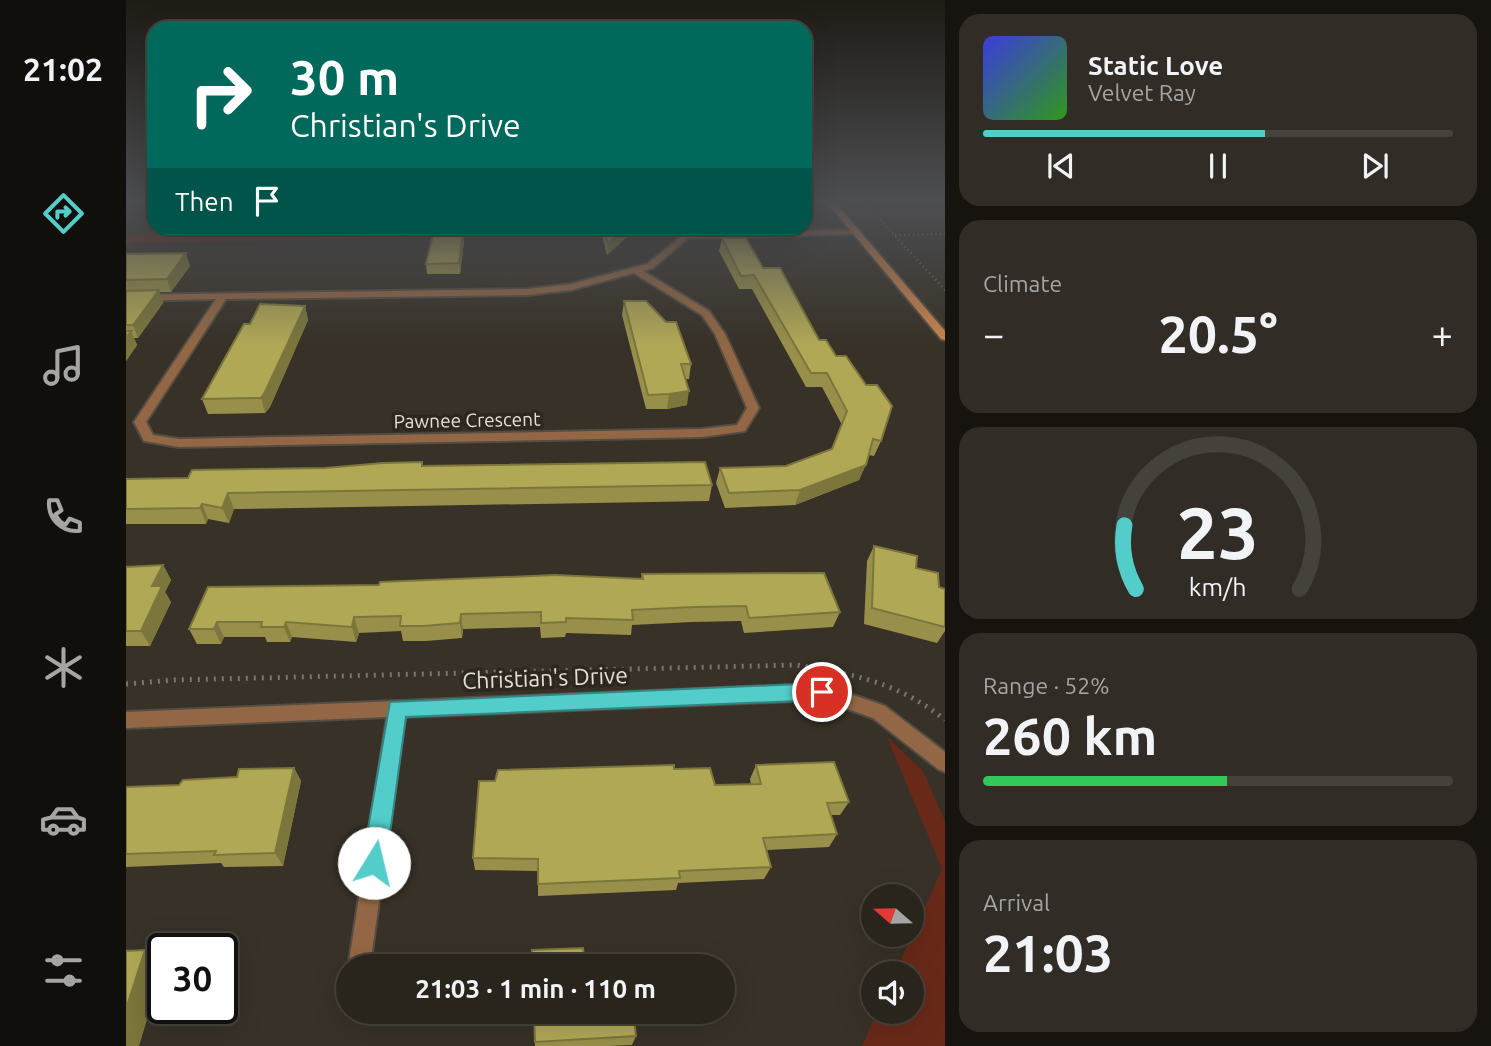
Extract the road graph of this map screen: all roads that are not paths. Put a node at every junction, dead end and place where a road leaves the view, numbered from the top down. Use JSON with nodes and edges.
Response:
{"nodes":[{"id":1,"x":668,"y":249,"type":"edge"},
{"id":2,"x":870,"y":249,"type":"edge"},
{"id":3,"x":636,"y":270,"type":"junction"},
{"id":4,"x":126,"y":298,"type":"edge"},
{"id":5,"x":221,"y":299,"type":"junction"},
{"id":6,"x":945,"y":337,"type":"edge"},
{"id":7,"x":397,"y":709,"type":"junction"},
{"id":8,"x":126,"y":720,"type":"edge"},
{"id":9,"x":945,"y":763,"type":"edge"},
{"id":10,"x":361,"y":954,"type":"edge"}],
"edges":[{"from":1,"to":3,"type":"street"},
{"from":2,"to":6,"type":"main road"},
{"from":3,"to":5,"type":"street"},
{"from":3,"to":5,"type":"street","name":"Pawnee Crescent"},
{"from":4,"to":5,"type":"street"},
{"from":7,"to":8,"type":"street","name":"Christian's Drive"},
{"from":7,"to":9,"type":"street","name":"Christian's Drive"},
{"from":7,"to":10,"type":"street"}]}
